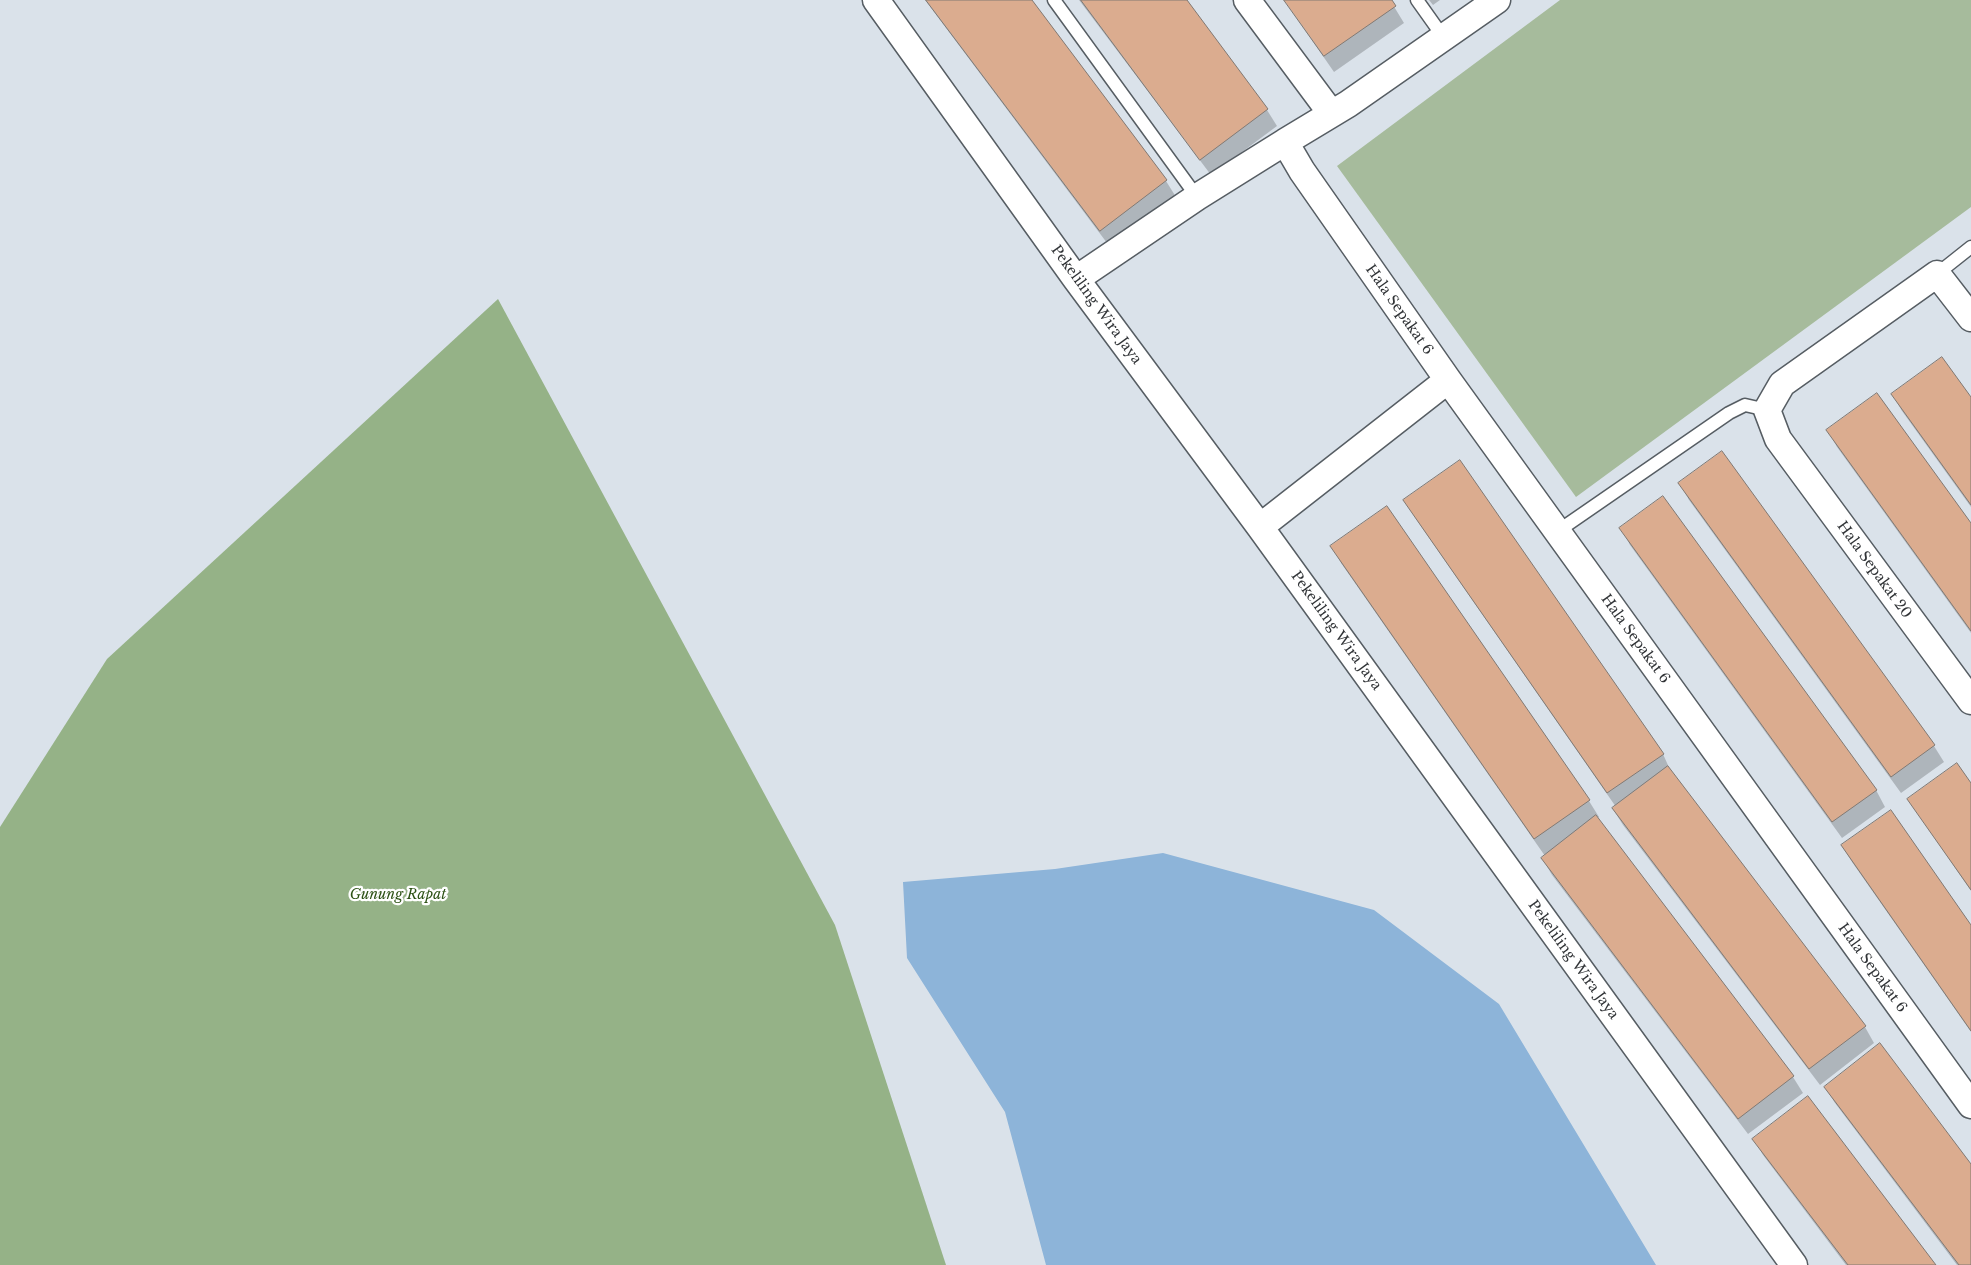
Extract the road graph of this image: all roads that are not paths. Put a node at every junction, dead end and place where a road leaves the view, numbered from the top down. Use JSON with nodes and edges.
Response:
{"nodes":[{"id":1,"x":876,"y":0,"type":"edge"},
{"id":2,"x":1054,"y":0,"type":"edge"},
{"id":3,"x":1247,"y":0,"type":"edge"},
{"id":4,"x":1417,"y":0,"type":"edge"},
{"id":5,"x":1496,"y":0,"type":"edge"},
{"id":6,"x":1444,"y":38,"type":"junction"},
{"id":7,"x":1331,"y":113,"type":"junction"},
{"id":8,"x":1284,"y":142,"type":"junction"},
{"id":9,"x":1197,"y":197,"type":"junction"},
{"id":10,"x":1971,"y":247,"type":"edge"},
{"id":11,"x":1937,"y":274,"type":"junction"},
{"id":12,"x":1076,"y":279,"type":"junction"},
{"id":13,"x":1971,"y":318,"type":"edge"},
{"id":14,"x":1448,"y":380,"type":"junction"},
{"id":15,"x":1767,"y":410,"type":"junction"},
{"id":16,"x":1260,"y":526,"type":"junction"},
{"id":17,"x":1558,"y":532,"type":"junction"},
{"id":18,"x":1971,"y":701,"type":"edge"},
{"id":19,"x":1971,"y":1105,"type":"edge"},
{"id":20,"x":1794,"y":1265,"type":"edge"}],
"edges":[{"from":1,"to":12,"type":"street","name":"Pekeliling Wira Jaya"},
{"from":2,"to":9,"type":"lane"},
{"from":3,"to":7,"type":"street"},
{"from":4,"to":6,"type":"lane"},
{"from":5,"to":6,"type":"street"},
{"from":6,"to":7,"type":"street"},
{"from":7,"to":8,"type":"street"},
{"from":8,"to":9,"type":"street"},
{"from":8,"to":14,"type":"street","name":"Hala Sepakat 6"},
{"from":9,"to":12,"type":"street"},
{"from":10,"to":11,"type":"lane"},
{"from":11,"to":13,"type":"street"},
{"from":11,"to":15,"type":"street"},
{"from":12,"to":16,"type":"street","name":"Pekeliling Wira Jaya"},
{"from":14,"to":16,"type":"street"},
{"from":14,"to":17,"type":"street","name":"Hala Sepakat 6"},
{"from":15,"to":17,"type":"lane"},
{"from":15,"to":18,"type":"street","name":"Hala Sepakat 20"},
{"from":16,"to":20,"type":"street","name":"Pekeliling Wira Jaya"},
{"from":17,"to":19,"type":"street","name":"Hala Sepakat 6"}]}
